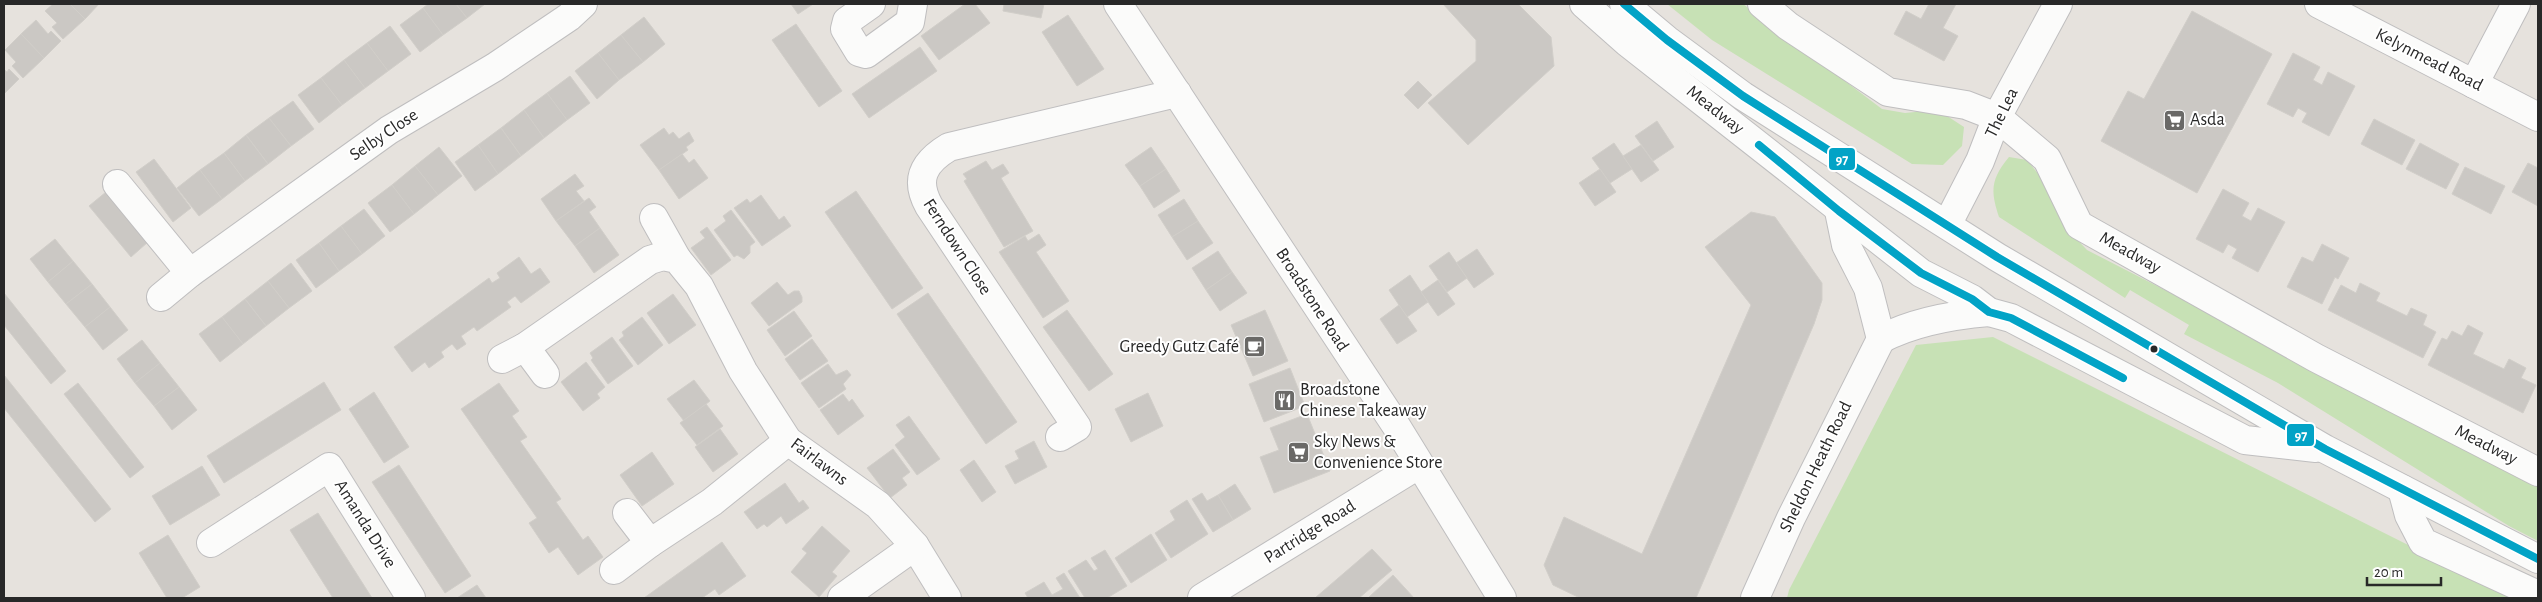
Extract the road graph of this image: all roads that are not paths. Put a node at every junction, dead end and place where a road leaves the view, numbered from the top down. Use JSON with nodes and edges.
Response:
{"nodes":[{"id":1,"x":583,"y":4,"type":"edge"},
{"id":2,"x":871,"y":4,"type":"edge"},
{"id":3,"x":913,"y":4,"type":"edge"},
{"id":4,"x":1118,"y":4,"type":"edge"},
{"id":5,"x":1584,"y":4,"type":"edge"},
{"id":6,"x":1624,"y":4,"type":"edge"},
{"id":7,"x":1762,"y":4,"type":"edge"},
{"id":8,"x":2058,"y":4,"type":"edge"},
{"id":9,"x":2319,"y":4,"type":"edge"},
{"id":10,"x":2516,"y":4,"type":"edge"},
{"id":11,"x":2474,"y":84,"type":"junction"},
{"id":12,"x":1177,"y":93,"type":"junction"},
{"id":13,"x":2538,"y":117,"type":"edge"},
{"id":14,"x":1997,"y":118,"type":"junction"},
{"id":15,"x":117,"y":184,"type":"dead end"},
{"id":16,"x":1839,"y":211,"type":"junction"},
{"id":17,"x":654,"y":218,"type":"dead end"},
{"id":18,"x":1948,"y":224,"type":"junction"},
{"id":19,"x":677,"y":259,"type":"junction"},
{"id":20,"x":190,"y":273,"type":"junction"},
{"id":21,"x":161,"y":297,"type":"dead end"},
{"id":22,"x":1989,"y":312,"type":"junction"},
{"id":23,"x":1881,"y":339,"type":"junction"},
{"id":24,"x":546,"y":374,"type":"dead end"},
{"id":25,"x":1060,"y":437,"type":"dead end"},
{"id":26,"x":788,"y":441,"type":"junction"},
{"id":27,"x":2325,"y":449,"type":"junction"},
{"id":28,"x":1418,"y":465,"type":"junction"},
{"id":29,"x":2538,"y":472,"type":"edge"},
{"id":30,"x":2402,"y":489,"type":"junction"},
{"id":31,"x":627,"y":513,"type":"dead end"},
{"id":32,"x":211,"y":543,"type":"dead end"},
{"id":33,"x":650,"y":543,"type":"junction"},
{"id":34,"x":915,"y":546,"type":"junction"},
{"id":35,"x":2538,"y":559,"type":"edge"},
{"id":36,"x":614,"y":570,"type":"dead end"},
{"id":37,"x":2538,"y":595,"type":"edge"},
{"id":38,"x":411,"y":598,"type":"edge"},
{"id":39,"x":842,"y":598,"type":"edge"},
{"id":40,"x":947,"y":598,"type":"edge"},
{"id":41,"x":1202,"y":598,"type":"edge"},
{"id":42,"x":1502,"y":598,"type":"edge"},
{"id":43,"x":1755,"y":598,"type":"edge"}],
"edges":[{"from":1,"to":20,"type":"street","name":"Selby Close"},
{"from":2,"to":3,"type":"street"},
{"from":4,"to":12,"type":"street","name":"Broadstone Road"},
{"from":5,"to":16,"type":"street","name":"Meadway"},
{"from":6,"to":18,"type":"street","name":"Meadway"},
{"from":7,"to":14,"type":"street","name":"Meadway"},
{"from":8,"to":14,"type":"street","name":"The Lea"},
{"from":9,"to":11,"type":"street","name":"Kelynmead Road"},
{"from":10,"to":11,"type":"street"},
{"from":11,"to":13,"type":"street","name":"Kelynmead Road"},
{"from":12,"to":25,"type":"street","name":"Ferndown Close"},
{"from":12,"to":28,"type":"street","name":"Broadstone Road"},
{"from":14,"to":18,"type":"street","name":"The Lea"},
{"from":14,"to":29,"type":"street","name":"Meadway"},
{"from":15,"to":20,"type":"street"},
{"from":16,"to":22,"type":"street","name":"Meadway"},
{"from":16,"to":23,"type":"street"},
{"from":17,"to":19,"type":"street","name":"Fairlawns"},
{"from":18,"to":27,"type":"street","name":"Meadway"},
{"from":19,"to":24,"type":"street"},
{"from":19,"to":26,"type":"street","name":"Fairlawns"},
{"from":20,"to":21,"type":"street","name":"Selby Close"},
{"from":22,"to":23,"type":"street"},
{"from":22,"to":27,"type":"street","name":"Meadway"},
{"from":23,"to":43,"type":"street","name":"Sheldon Heath Road"},
{"from":26,"to":33,"type":"street"},
{"from":26,"to":34,"type":"street","name":"Fairlawns"},
{"from":27,"to":30,"type":"street","name":"Meadway"},
{"from":28,"to":41,"type":"street","name":"Partridge Road"},
{"from":28,"to":42,"type":"street","name":"Broadstone Road"},
{"from":30,"to":35,"type":"street","name":"Meadway"},
{"from":30,"to":37,"type":"street"},
{"from":31,"to":33,"type":"street"},
{"from":32,"to":38,"type":"street","name":"Amanda Drive"},
{"from":33,"to":36,"type":"street"},
{"from":34,"to":39,"type":"street"},
{"from":34,"to":40,"type":"street","name":"Fairlawns"}]}
